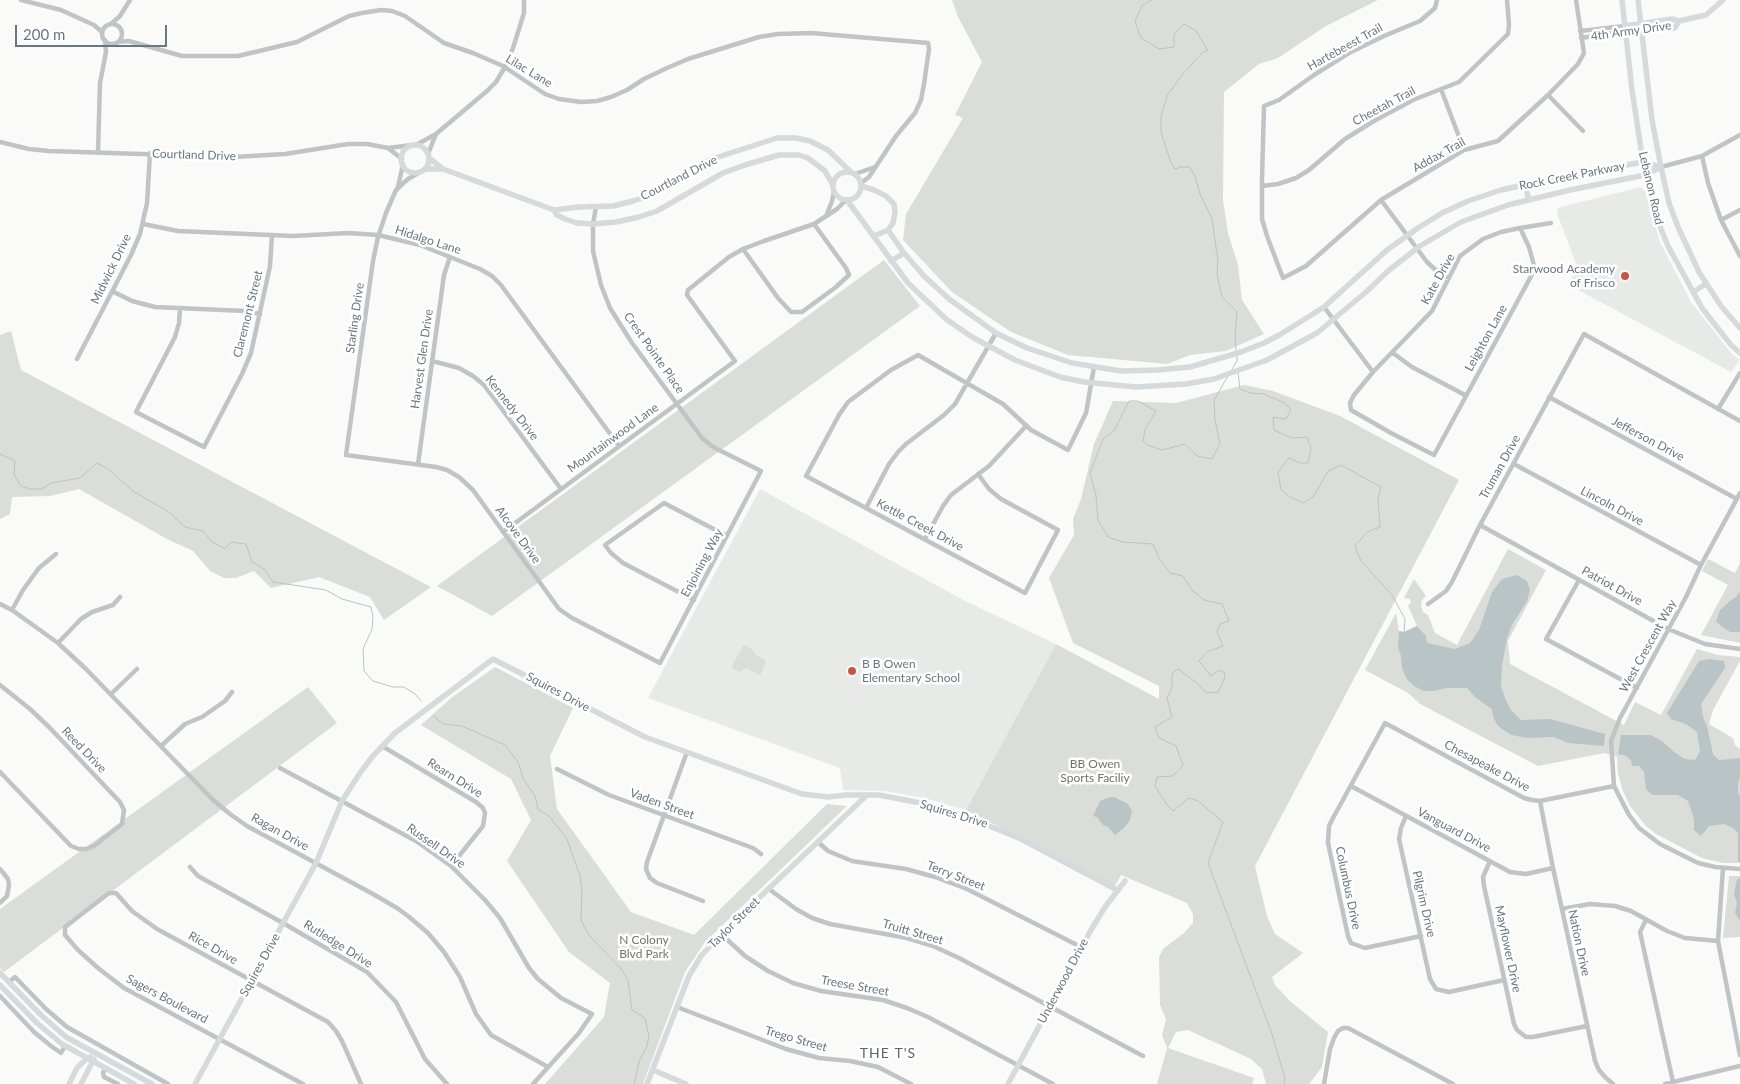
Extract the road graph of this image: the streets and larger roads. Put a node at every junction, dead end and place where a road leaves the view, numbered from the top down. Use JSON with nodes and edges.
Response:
{"nodes":[{"id":1,"x":21,"y":0,"type":"edge"},
{"id":2,"x":130,"y":0,"type":"edge"},
{"id":3,"x":524,"y":0,"type":"edge"},
{"id":4,"x":1437,"y":0,"type":"edge"},
{"id":5,"x":1507,"y":0,"type":"edge"},
{"id":6,"x":1576,"y":0,"type":"edge"},
{"id":7,"x":1622,"y":0,"type":"edge"},
{"id":8,"x":1638,"y":0,"type":"edge"},
{"id":9,"x":1723,"y":0,"type":"edge"},
{"id":10,"x":120,"y":16,"type":"junction"},
{"id":11,"x":1679,"y":21,"type":"junction"},
{"id":12,"x":1641,"y":22,"type":"junction"},
{"id":13,"x":94,"y":25,"type":"junction"},
{"id":14,"x":108,"y":25,"type":"junction"},
{"id":15,"x":119,"y":26,"type":"junction"},
{"id":16,"x":1626,"y":29,"type":"junction"},
{"id":17,"x":1642,"y":30,"type":"junction"},
{"id":18,"x":1580,"y":31,"type":"junction"},
{"id":19,"x":102,"y":32,"type":"junction"},
{"id":20,"x":122,"y":35,"type":"junction"},
{"id":21,"x":1581,"y":38,"type":"junction"},
{"id":22,"x":105,"y":40,"type":"junction"},
{"id":23,"x":129,"y":41,"type":"junction"},
{"id":24,"x":118,"y":42,"type":"junction"},
{"id":25,"x":111,"y":44,"type":"junction"},
{"id":26,"x":106,"y":52,"type":"junction"},
{"id":27,"x":505,"y":67,"type":"junction"},
{"id":28,"x":1441,"y":89,"type":"junction"},
{"id":29,"x":1548,"y":95,"type":"junction"},
{"id":30,"x":1584,"y":131,"type":"dead end"},
{"id":31,"x":436,"y":134,"type":"junction"},
{"id":32,"x":1740,"y":135,"type":"edge"},
{"id":33,"x":0,"y":142,"type":"edge"},
{"id":34,"x":414,"y":145,"type":"junction"},
{"id":35,"x":388,"y":148,"type":"junction"},
{"id":36,"x":1464,"y":150,"type":"junction"},
{"id":37,"x":98,"y":152,"type":"junction"},
{"id":38,"x":150,"y":153,"type":"junction"},
{"id":39,"x":429,"y":156,"type":"junction"},
{"id":40,"x":1702,"y":156,"type":"junction"},
{"id":41,"x":402,"y":162,"type":"junction"},
{"id":42,"x":1643,"y":162,"type":"junction"},
{"id":43,"x":876,"y":166,"type":"junction"},
{"id":44,"x":1661,"y":167,"type":"junction"},
{"id":45,"x":443,"y":169,"type":"junction"},
{"id":46,"x":422,"y":170,"type":"junction"},
{"id":47,"x":853,"y":173,"type":"junction"},
{"id":48,"x":1645,"y":175,"type":"junction"},
{"id":49,"x":861,"y":184,"type":"junction"},
{"id":50,"x":1525,"y":184,"type":"junction"},
{"id":51,"x":1262,"y":186,"type":"junction"},
{"id":52,"x":834,"y":188,"type":"junction"},
{"id":53,"x":398,"y":189,"type":"junction"},
{"id":54,"x":847,"y":200,"type":"junction"},
{"id":55,"x":1381,"y":200,"type":"junction"},
{"id":56,"x":1530,"y":200,"type":"junction"},
{"id":57,"x":596,"y":207,"type":"junction"},
{"id":58,"x":554,"y":210,"type":"junction"},
{"id":59,"x":1740,"y":210,"type":"edge"},
{"id":60,"x":826,"y":216,"type":"junction"},
{"id":61,"x":1721,"y":220,"type":"junction"},
{"id":62,"x":1552,"y":223,"type":"dead end"},
{"id":63,"x":143,"y":224,"type":"junction"},
{"id":64,"x":593,"y":224,"type":"junction"},
{"id":65,"x":814,"y":224,"type":"junction"},
{"id":66,"x":1520,"y":228,"type":"junction"},
{"id":67,"x":888,"y":230,"type":"junction"},
{"id":68,"x":272,"y":235,"type":"junction"},
{"id":69,"x":378,"y":235,"type":"junction"},
{"id":70,"x":874,"y":236,"type":"junction"},
{"id":71,"x":1407,"y":236,"type":"junction"},
{"id":72,"x":743,"y":249,"type":"junction"},
{"id":73,"x":1416,"y":249,"type":"junction"},
{"id":74,"x":904,"y":254,"type":"junction"},
{"id":75,"x":1740,"y":256,"type":"edge"},
{"id":76,"x":450,"y":257,"type":"junction"},
{"id":77,"x":891,"y":261,"type":"junction"},
{"id":78,"x":1449,"y":278,"type":"junction"},
{"id":79,"x":1706,"y":284,"type":"junction"},
{"id":80,"x":112,"y":291,"type":"junction"},
{"id":81,"x":1693,"y":292,"type":"junction"},
{"id":82,"x":1324,"y":307,"type":"junction"},
{"id":83,"x":180,"y":308,"type":"junction"},
{"id":84,"x":260,"y":314,"type":"junction"},
{"id":85,"x":1332,"y":319,"type":"junction"},
{"id":86,"x":1740,"y":328,"type":"edge"},
{"id":87,"x":996,"y":333,"type":"junction"},
{"id":88,"x":988,"y":346,"type":"junction"},
{"id":89,"x":1393,"y":353,"type":"junction"},
{"id":90,"x":1740,"y":353,"type":"edge"},
{"id":91,"x":77,"y":358,"type":"dead end"},
{"id":92,"x":432,"y":361,"type":"junction"},
{"id":93,"x":1094,"y":367,"type":"junction"},
{"id":94,"x":1373,"y":372,"type":"junction"},
{"id":95,"x":1740,"y":373,"type":"edge"},
{"id":96,"x":967,"y":383,"type":"junction"},
{"id":97,"x":1091,"y":383,"type":"junction"},
{"id":98,"x":1466,"y":395,"type":"junction"},
{"id":99,"x":1549,"y":398,"type":"junction"},
{"id":100,"x":677,"y":404,"type":"junction"},
{"id":101,"x":1718,"y":409,"type":"junction"},
{"id":102,"x":1740,"y":421,"type":"edge"},
{"id":103,"x":1026,"y":426,"type":"junction"},
{"id":104,"x":619,"y":446,"type":"junction"},
{"id":105,"x":346,"y":454,"type":"joint"},
{"id":106,"x":1434,"y":454,"type":"joint"},
{"id":107,"x":418,"y":464,"type":"junction"},
{"id":108,"x":1514,"y":464,"type":"junction"},
{"id":109,"x":761,"y":471,"type":"joint"},
{"id":110,"x":978,"y":474,"type":"junction"},
{"id":111,"x":561,"y":489,"type":"junction"},
{"id":112,"x":1740,"y":493,"type":"edge"},
{"id":113,"x":1737,"y":499,"type":"junction"},
{"id":114,"x":866,"y":508,"type":"junction"},
{"id":115,"x":1480,"y":525,"type":"junction"},
{"id":116,"x":503,"y":532,"type":"junction"},
{"id":117,"x":727,"y":536,"type":"junction"},
{"id":118,"x":925,"y":539,"type":"junction"},
{"id":119,"x":56,"y":554,"type":"dead end"},
{"id":120,"x":1701,"y":565,"type":"junction"},
{"id":121,"x":1579,"y":580,"type":"junction"},
{"id":122,"x":120,"y":597,"type":"dead end"},
{"id":123,"x":694,"y":600,"type":"junction"},
{"id":124,"x":0,"y":604,"type":"edge"},
{"id":125,"x":1428,"y":604,"type":"dead end"},
{"id":126,"x":12,"y":610,"type":"junction"},
{"id":127,"x":1668,"y":629,"type":"junction"},
{"id":128,"x":58,"y":643,"type":"junction"},
{"id":129,"x":1740,"y":649,"type":"edge"},
{"id":130,"x":660,"y":663,"type":"joint"},
{"id":131,"x":137,"y":669,"type":"dead end"},
{"id":132,"x":0,"y":685,"type":"edge"},
{"id":133,"x":1636,"y":688,"type":"junction"},
{"id":134,"x":232,"y":692,"type":"dead end"},
{"id":135,"x":111,"y":694,"type":"junction"},
{"id":136,"x":1385,"y":723,"type":"joint"},
{"id":137,"x":161,"y":746,"type":"junction"},
{"id":138,"x":382,"y":746,"type":"junction"},
{"id":139,"x":687,"y":752,"type":"junction"},
{"id":140,"x":280,"y":768,"type":"dead end"},
{"id":141,"x":557,"y":769,"type":"dead end"},
{"id":142,"x":0,"y":772,"type":"edge"},
{"id":143,"x":1351,"y":786,"type":"junction"},
{"id":144,"x":1614,"y":786,"type":"junction"},
{"id":145,"x":867,"y":795,"type":"junction"},
{"id":146,"x":342,"y":801,"type":"junction"},
{"id":147,"x":1540,"y":801,"type":"junction"},
{"id":148,"x":663,"y":815,"type":"junction"},
{"id":149,"x":1406,"y":816,"type":"junction"},
{"id":150,"x":818,"y":842,"type":"junction"},
{"id":151,"x":761,"y":854,"type":"dead end"},
{"id":152,"x":1490,"y":861,"type":"junction"},
{"id":153,"x":316,"y":863,"type":"junction"},
{"id":154,"x":451,"y":866,"type":"junction"},
{"id":155,"x":190,"y":867,"type":"dead end"},
{"id":156,"x":1552,"y":868,"type":"junction"},
{"id":157,"x":1723,"y":868,"type":"junction"},
{"id":158,"x":0,"y":869,"type":"edge"},
{"id":159,"x":1740,"y":869,"type":"edge"},
{"id":160,"x":1124,"y":881,"type":"dead end"},
{"id":161,"x":769,"y":889,"type":"junction"},
{"id":162,"x":1117,"y":890,"type":"junction"},
{"id":163,"x":703,"y":901,"type":"dead end"},
{"id":164,"x":0,"y":902,"type":"edge"},
{"id":165,"x":87,"y":909,"type":"joint"},
{"id":166,"x":1562,"y":909,"type":"junction"},
{"id":167,"x":1646,"y":920,"type":"junction"},
{"id":168,"x":283,"y":923,"type":"junction"},
{"id":169,"x":721,"y":934,"type":"junction"},
{"id":170,"x":1421,"y":936,"type":"junction"},
{"id":171,"x":1718,"y":942,"type":"junction"},
{"id":172,"x":1082,"y":947,"type":"junction"},
{"id":173,"x":0,"y":973,"type":"edge"},
{"id":174,"x":252,"y":980,"type":"junction"},
{"id":175,"x":1504,"y":980,"type":"junction"},
{"id":176,"x":9,"y":982,"type":"junction"},
{"id":177,"x":0,"y":985,"type":"edge"},
{"id":178,"x":0,"y":996,"type":"edge"},
{"id":179,"x":1050,"y":1006,"type":"junction"},
{"id":180,"x":677,"y":1007,"type":"junction"},
{"id":181,"x":1587,"y":1026,"type":"junction"},
{"id":182,"x":220,"y":1038,"type":"junction"},
{"id":183,"x":65,"y":1046,"type":"junction"},
{"id":184,"x":73,"y":1051,"type":"junction"},
{"id":185,"x":97,"y":1054,"type":"junction"},
{"id":186,"x":1740,"y":1055,"type":"edge"},
{"id":187,"x":1143,"y":1056,"type":"dead end"},
{"id":188,"x":90,"y":1060,"type":"junction"},
{"id":189,"x":1018,"y":1064,"type":"junction"},
{"id":190,"x":1740,"y":1066,"type":"edge"},
{"id":191,"x":548,"y":1067,"type":"junction"},
{"id":192,"x":77,"y":1068,"type":"junction"},
{"id":193,"x":105,"y":1068,"type":"junction"},
{"id":194,"x":652,"y":1070,"type":"junction"},
{"id":195,"x":1673,"y":1082,"type":"junction"},
{"id":196,"x":1612,"y":1083,"type":"edge"},
{"id":197,"x":69,"y":1084,"type":"edge"},
{"id":198,"x":81,"y":1084,"type":"edge"},
{"id":199,"x":118,"y":1084,"type":"edge"},
{"id":200,"x":134,"y":1084,"type":"edge"},
{"id":201,"x":152,"y":1084,"type":"edge"},
{"id":202,"x":168,"y":1084,"type":"edge"},
{"id":203,"x":195,"y":1084,"type":"edge"},
{"id":204,"x":302,"y":1084,"type":"edge"},
{"id":205,"x":362,"y":1084,"type":"edge"},
{"id":206,"x":447,"y":1084,"type":"edge"},
{"id":207,"x":533,"y":1084,"type":"edge"},
{"id":208,"x":647,"y":1084,"type":"edge"},
{"id":209,"x":686,"y":1084,"type":"edge"},
{"id":210,"x":911,"y":1084,"type":"edge"},
{"id":211,"x":1008,"y":1084,"type":"edge"},
{"id":212,"x":1054,"y":1084,"type":"edge"},
{"id":213,"x":1324,"y":1084,"type":"edge"},
{"id":214,"x":1452,"y":1084,"type":"edge"},
{"id":215,"x":1665,"y":1084,"type":"edge"}],
"edges":[{"from":1,"to":13,"type":"street"},
{"from":2,"to":10,"type":"street"},
{"from":3,"to":27,"type":"street"},
{"from":4,"to":51,"type":"street","name":"Hartebeest Trail"},
{"from":5,"to":28,"type":"street","name":"Cheetah Trail"},
{"from":6,"to":18,"type":"street","name":"Addax Trail"},
{"from":7,"to":16,"type":"street","name":"Lebanon Road"},
{"from":8,"to":12,"type":"street","name":"Lebanon Road"},
{"from":9,"to":11,"type":"street","name":"4th Army Drive"},
{"from":10,"to":14,"type":"street"},
{"from":10,"to":15,"type":"street"},
{"from":11,"to":12,"type":"street","name":"4th Army Drive"},
{"from":11,"to":17,"type":"street","name":"4th Army Drive"},
{"from":12,"to":16,"type":"street","name":"4th Army Drive"},
{"from":12,"to":17,"type":"street","name":"Lebanon Road"},
{"from":13,"to":14,"type":"street"},
{"from":13,"to":19,"type":"street"},
{"from":14,"to":15,"type":"street"},
{"from":14,"to":19,"type":"street"},
{"from":15,"to":20,"type":"street"},
{"from":16,"to":17,"type":"street","name":"4th Army Drive"},
{"from":16,"to":18,"type":"street","name":"4th Army Drive"},
{"from":16,"to":21,"type":"street","name":"4th Army Drive"},
{"from":16,"to":42,"type":"street","name":"Lebanon Road"},
{"from":17,"to":44,"type":"street","name":"Lebanon Road"},
{"from":18,"to":21,"type":"street","name":"Addax Trail"},
{"from":19,"to":22,"type":"street"},
{"from":20,"to":23,"type":"street","name":"Lilac Lane"},
{"from":20,"to":24,"type":"street"},
{"from":21,"to":29,"type":"street","name":"Addax Trail"},
{"from":22,"to":25,"type":"street"},
{"from":22,"to":26,"type":"street"},
{"from":23,"to":24,"type":"street","name":"Lilac Lane"},
{"from":23,"to":27,"type":"street","name":"Lilac Lane"},
{"from":24,"to":25,"type":"street"},
{"from":25,"to":26,"type":"street"},
{"from":26,"to":37,"type":"street"},
{"from":27,"to":31,"type":"street"},
{"from":27,"to":43,"type":"street","name":"Lilac Lane"},
{"from":28,"to":36,"type":"street"},
{"from":28,"to":51,"type":"street","name":"Cheetah Trail"},
{"from":29,"to":30,"type":"street"},
{"from":29,"to":36,"type":"street","name":"Addax Trail"},
{"from":31,"to":34,"type":"street"},
{"from":31,"to":39,"type":"street"},
{"from":32,"to":40,"type":"street"},
{"from":33,"to":37,"type":"street","name":"Courtland Drive"},
{"from":34,"to":35,"type":"street","name":"Courtland Drive"},
{"from":34,"to":39,"type":"street"},
{"from":34,"to":41,"type":"street"},
{"from":35,"to":38,"type":"street","name":"Courtland Drive"},
{"from":35,"to":41,"type":"street"},
{"from":36,"to":55,"type":"street","name":"Addax Trail"},
{"from":37,"to":38,"type":"street","name":"Courtland Drive"},
{"from":38,"to":63,"type":"street","name":"Midwick Drive"},
{"from":39,"to":45,"type":"street","name":"Courtland Drive"},
{"from":39,"to":46,"type":"street"},
{"from":40,"to":44,"type":"street"},
{"from":40,"to":61,"type":"street"},
{"from":41,"to":46,"type":"street"},
{"from":41,"to":53,"type":"street","name":"Starling Drive"},
{"from":42,"to":44,"type":"street","name":"Rock Creek Parkway"},
{"from":42,"to":48,"type":"street","name":"Lebanon Road"},
{"from":42,"to":50,"type":"street","name":"Rock Creek Parkway"},
{"from":43,"to":47,"type":"street"},
{"from":43,"to":49,"type":"street"},
{"from":44,"to":48,"type":"street","name":"Rock Creek Parkway"},
{"from":44,"to":79,"type":"street","name":"Lebanon Road"},
{"from":45,"to":46,"type":"street","name":"Courtland Drive"},
{"from":45,"to":58,"type":"street","name":"Courtland Drive"},
{"from":46,"to":53,"type":"street","name":"Starling Drive"},
{"from":47,"to":49,"type":"street"},
{"from":47,"to":52,"type":"street"},
{"from":47,"to":57,"type":"street","name":"Courtland Drive"},
{"from":48,"to":56,"type":"street","name":"Rock Creek Parkway"},
{"from":48,"to":81,"type":"street","name":"Lebanon Road"},
{"from":49,"to":54,"type":"street"},
{"from":49,"to":67,"type":"street"},
{"from":50,"to":56,"type":"street"},
{"from":50,"to":71,"type":"street","name":"Rock Creek Parkway"},
{"from":51,"to":55,"type":"street","name":"Addax Trail"},
{"from":52,"to":54,"type":"street"},
{"from":52,"to":60,"type":"street"},
{"from":52,"to":64,"type":"street","name":"Courtland Drive"},
{"from":53,"to":69,"type":"street","name":"Starling Drive"},
{"from":54,"to":60,"type":"street"},
{"from":54,"to":70,"type":"street","name":"Rock Creek Parkway"},
{"from":55,"to":71,"type":"street"},
{"from":56,"to":73,"type":"street","name":"Rock Creek Parkway"},
{"from":57,"to":58,"type":"street","name":"Courtland Drive"},
{"from":57,"to":64,"type":"street","name":"Crest Pointe Place"},
{"from":58,"to":64,"type":"street","name":"Courtland Drive"},
{"from":59,"to":61,"type":"street"},
{"from":60,"to":65,"type":"street"},
{"from":61,"to":75,"type":"street"},
{"from":62,"to":66,"type":"street","name":"Kate Drive"},
{"from":63,"to":68,"type":"street","name":"Hidalgo Lane"},
{"from":63,"to":80,"type":"street","name":"Midwick Drive"},
{"from":64,"to":100,"type":"street","name":"Crest Pointe Place"},
{"from":65,"to":72,"type":"street"},
{"from":65,"to":72,"type":"street"},
{"from":66,"to":78,"type":"street","name":"Kate Drive"},
{"from":66,"to":98,"type":"street","name":"Leighton Lane"},
{"from":67,"to":70,"type":"street"},
{"from":67,"to":74,"type":"street","name":"Rock Creek Parkway"},
{"from":68,"to":69,"type":"street","name":"Hidalgo Lane"},
{"from":68,"to":84,"type":"street","name":"Claremont Street"},
{"from":69,"to":76,"type":"street","name":"Hidalgo Lane"},
{"from":69,"to":105,"type":"street","name":"Starling Drive"},
{"from":70,"to":77,"type":"street","name":"Rock Creek Parkway"},
{"from":71,"to":73,"type":"street"},
{"from":71,"to":82,"type":"street","name":"Rock Creek Parkway"},
{"from":72,"to":100,"type":"street","name":"Mountainwood Lane"},
{"from":73,"to":78,"type":"street"},
{"from":73,"to":85,"type":"street","name":"Rock Creek Parkway"},
{"from":74,"to":77,"type":"street"},
{"from":74,"to":87,"type":"street","name":"Rock Creek Parkway"},
{"from":76,"to":92,"type":"street","name":"Harvest Glen Drive"},
{"from":76,"to":104,"type":"street","name":"Hidalgo Lane"},
{"from":77,"to":88,"type":"street","name":"Rock Creek Parkway"},
{"from":78,"to":89,"type":"street","name":"Kate Drive"},
{"from":79,"to":81,"type":"street"},
{"from":79,"to":86,"type":"street","name":"Lebanon Road"},
{"from":80,"to":83,"type":"street"},
{"from":80,"to":91,"type":"street","name":"Midwick Drive"},
{"from":81,"to":90,"type":"street","name":"Lebanon Road"},
{"from":82,"to":85,"type":"street"},
{"from":82,"to":93,"type":"street","name":"Rock Creek Parkway"},
{"from":83,"to":84,"type":"street"},
{"from":83,"to":84,"type":"street","name":"Claremont Street"},
{"from":85,"to":94,"type":"street"},
{"from":85,"to":97,"type":"street","name":"Rock Creek Parkway"},
{"from":87,"to":88,"type":"street"},
{"from":87,"to":93,"type":"street","name":"Rock Creek Parkway"},
{"from":88,"to":96,"type":"street"},
{"from":88,"to":97,"type":"street","name":"Rock Creek Parkway"},
{"from":89,"to":94,"type":"street","name":"Kate Drive"},
{"from":89,"to":98,"type":"street"},
{"from":92,"to":107,"type":"street","name":"Harvest Glen Drive"},
{"from":92,"to":111,"type":"street","name":"Kennedy Drive"},
{"from":93,"to":97,"type":"street"},
{"from":94,"to":106,"type":"street","name":"Kate Drive"},
{"from":95,"to":101,"type":"street"},
{"from":96,"to":103,"type":"street"},
{"from":96,"to":114,"type":"street"},
{"from":96,"to":114,"type":"street","name":"Kettle Creek Drive"},
{"from":97,"to":103,"type":"street"},
{"from":98,"to":106,"type":"street","name":"Leighton Lane"},
{"from":99,"to":101,"type":"street","name":"Truman Drive"},
{"from":99,"to":108,"type":"street","name":"Truman Drive"},
{"from":99,"to":113,"type":"street","name":"Jefferson Drive"},
{"from":100,"to":104,"type":"street","name":"Mountainwood Lane"},
{"from":100,"to":109,"type":"street","name":"Crest Pointe Place"},
{"from":101,"to":102,"type":"street"},
{"from":103,"to":110,"type":"street"},
{"from":104,"to":111,"type":"street","name":"Mountainwood Lane"},
{"from":105,"to":107,"type":"street","name":"Alcove Drive"},
{"from":107,"to":116,"type":"street","name":"Alcove Drive"},
{"from":108,"to":115,"type":"street","name":"Truman Drive"},
{"from":108,"to":120,"type":"street","name":"Lincoln Drive"},
{"from":109,"to":117,"type":"street","name":"Enjoining Way"},
{"from":110,"to":118,"type":"street"},
{"from":110,"to":118,"type":"street","name":"Kettle Creek Drive"},
{"from":111,"to":116,"type":"street","name":"Mountainwood Lane"},
{"from":112,"to":113,"type":"street","name":"West Crescent Way"},
{"from":113,"to":120,"type":"street","name":"West Crescent Way"},
{"from":114,"to":118,"type":"street","name":"Kettle Creek Drive"},
{"from":115,"to":121,"type":"street","name":"Patriot Drive"},
{"from":115,"to":125,"type":"street","name":"Truman Drive"},
{"from":116,"to":130,"type":"street","name":"Alcove Drive"},
{"from":117,"to":123,"type":"street","name":"Enjoining Way"},
{"from":117,"to":123,"type":"street"},
{"from":119,"to":126,"type":"street"},
{"from":120,"to":127,"type":"street","name":"West Crescent Way"},
{"from":121,"to":127,"type":"street","name":"Patriot Drive"},
{"from":121,"to":133,"type":"street"},
{"from":122,"to":128,"type":"street"},
{"from":123,"to":130,"type":"street","name":"Enjoining Way"},
{"from":124,"to":126,"type":"street","name":"Ragan Drive"},
{"from":126,"to":128,"type":"street","name":"Ragan Drive"},
{"from":127,"to":129,"type":"street","name":"Patriot Drive"},
{"from":127,"to":133,"type":"street","name":"West Crescent Way"},
{"from":128,"to":135,"type":"street","name":"Ragan Drive"},
{"from":131,"to":135,"type":"street"},
{"from":132,"to":142,"type":"street","name":"Reed Drive"},
{"from":133,"to":144,"type":"street","name":"West Crescent Way"},
{"from":134,"to":137,"type":"street"},
{"from":135,"to":137,"type":"street","name":"Ragan Drive"},
{"from":136,"to":143,"type":"street","name":"Columbus Drive"},
{"from":136,"to":147,"type":"street","name":"Chesapeake Drive"},
{"from":137,"to":153,"type":"street","name":"Ragan Drive"},
{"from":138,"to":139,"type":"street","name":"Squires Drive"},
{"from":138,"to":146,"type":"street","name":"Squires Drive"},
{"from":138,"to":154,"type":"street","name":"Rearn Drive"},
{"from":139,"to":145,"type":"street","name":"Squires Drive"},
{"from":139,"to":148,"type":"street"},
{"from":140,"to":146,"type":"street","name":"Russell Drive"},
{"from":141,"to":148,"type":"street","name":"Vaden Street"},
{"from":143,"to":149,"type":"street","name":"Vanguard Drive"},
{"from":143,"to":170,"type":"street","name":"Columbus Drive"},
{"from":144,"to":147,"type":"street","name":"Chesapeake Drive"},
{"from":144,"to":157,"type":"street","name":"West Crescent Way"},
{"from":145,"to":150,"type":"street","name":"Taylor Street"},
{"from":145,"to":162,"type":"street","name":"Squires Drive"},
{"from":146,"to":153,"type":"street","name":"Squires Drive"},
{"from":146,"to":154,"type":"street","name":"Russell Drive"},
{"from":147,"to":156,"type":"street","name":"Nation Drive"},
{"from":148,"to":151,"type":"street","name":"Vaden Street"},
{"from":148,"to":163,"type":"street"},
{"from":149,"to":152,"type":"street","name":"Vanguard Drive"},
{"from":149,"to":170,"type":"street","name":"Pilgrim Drive"},
{"from":150,"to":161,"type":"street","name":"Taylor Street"},
{"from":150,"to":172,"type":"street","name":"Terry Street"},
{"from":152,"to":156,"type":"street","name":"Vanguard Drive"},
{"from":152,"to":175,"type":"street","name":"Mayflower Drive"},
{"from":153,"to":168,"type":"street","name":"Squires Drive"},
{"from":153,"to":191,"type":"street","name":"Ragan Drive"},
{"from":154,"to":191,"type":"street","name":"Russell Drive"},
{"from":155,"to":168,"type":"street","name":"Rutledge Drive"},
{"from":156,"to":166,"type":"street","name":"Nation Drive"},
{"from":157,"to":159,"type":"street","name":"West Crescent Way"},
{"from":157,"to":171,"type":"street"},
{"from":158,"to":164,"type":"street"},
{"from":160,"to":162,"type":"street","name":"Underwood Drive"},
{"from":161,"to":169,"type":"street","name":"Taylor Street"},
{"from":161,"to":179,"type":"street","name":"Truitt Street"},
{"from":162,"to":172,"type":"street","name":"Underwood Drive"},
{"from":165,"to":174,"type":"street","name":"Rice Drive"},
{"from":165,"to":182,"type":"street","name":"Sagers Boulevard"},
{"from":166,"to":167,"type":"street"},
{"from":166,"to":181,"type":"street","name":"Nation Drive"},
{"from":167,"to":171,"type":"street"},
{"from":167,"to":195,"type":"street"},
{"from":168,"to":174,"type":"street","name":"Squires Drive"},
{"from":168,"to":206,"type":"street","name":"Rutledge Drive"},
{"from":169,"to":180,"type":"street","name":"Taylor Street"},
{"from":169,"to":189,"type":"street","name":"Treese Street"},
{"from":170,"to":175,"type":"street","name":"Pilgrim Drive"},
{"from":171,"to":186,"type":"street"},
{"from":172,"to":179,"type":"street","name":"Underwood Drive"},
{"from":173,"to":176,"type":"street"},
{"from":174,"to":182,"type":"street","name":"Squires Drive"},
{"from":174,"to":205,"type":"street","name":"Rice Drive"},
{"from":175,"to":181,"type":"street","name":"Mayflower Drive"},
{"from":176,"to":185,"type":"street"},
{"from":176,"to":202,"type":"street"},
{"from":177,"to":183,"type":"street"},
{"from":178,"to":183,"type":"street"},
{"from":179,"to":187,"type":"street","name":"Truitt Street"},
{"from":179,"to":189,"type":"street","name":"Underwood Drive"},
{"from":180,"to":194,"type":"street","name":"Taylor Street"},
{"from":180,"to":210,"type":"street","name":"Trego Street"},
{"from":181,"to":196,"type":"street","name":"Nation Drive"},
{"from":182,"to":203,"type":"street","name":"Squires Drive"},
{"from":182,"to":204,"type":"street","name":"Sagers Boulevard"},
{"from":183,"to":184,"type":"street"},
{"from":184,"to":188,"type":"street"},
{"from":184,"to":192,"type":"street"},
{"from":185,"to":188,"type":"street"},
{"from":185,"to":201,"type":"street"},
{"from":188,"to":192,"type":"street"},
{"from":188,"to":193,"type":"street"},
{"from":188,"to":198,"type":"street"},
{"from":189,"to":211,"type":"street","name":"Underwood Drive"},
{"from":189,"to":212,"type":"street","name":"Treese Street"},
{"from":190,"to":195,"type":"street"},
{"from":191,"to":207,"type":"street"},
{"from":192,"to":197,"type":"street"},
{"from":193,"to":199,"type":"street"},
{"from":193,"to":200,"type":"street"},
{"from":194,"to":208,"type":"street","name":"Taylor Street"},
{"from":194,"to":209,"type":"street"},
{"from":195,"to":215,"type":"street"},
{"from":213,"to":214,"type":"street"}]}
